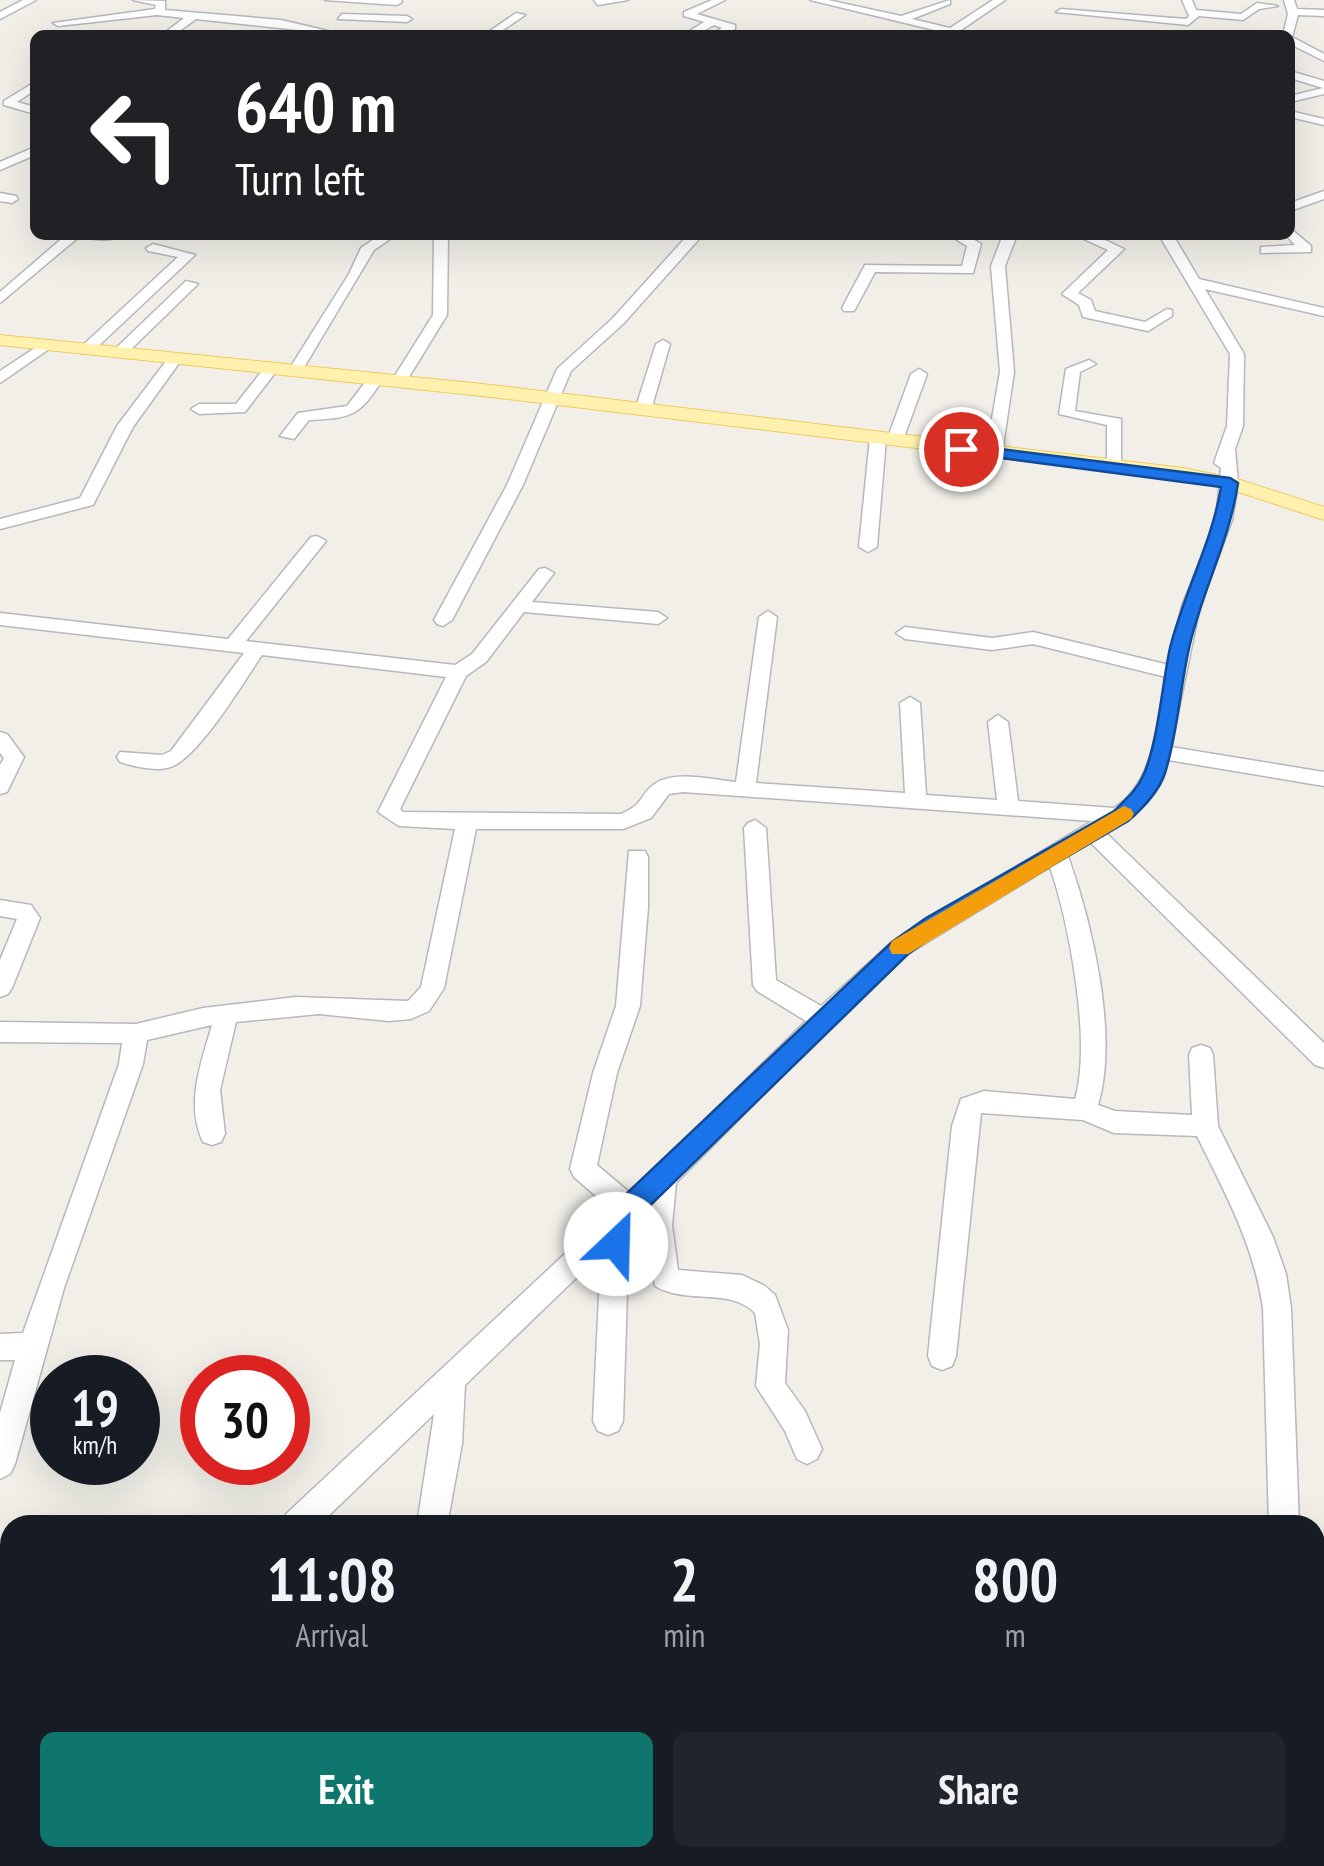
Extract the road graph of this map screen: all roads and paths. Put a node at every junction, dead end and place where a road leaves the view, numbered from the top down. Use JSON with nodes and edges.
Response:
{"nodes":[{"id":1,"x":31,"y":0,"type":"edge"},
{"id":2,"x":138,"y":0,"type":"edge"},
{"id":3,"x":330,"y":0,"type":"edge"},
{"id":4,"x":624,"y":0,"type":"edge"},
{"id":5,"x":720,"y":0,"type":"edge"},
{"id":6,"x":883,"y":0,"type":"edge"},
{"id":7,"x":1000,"y":0,"type":"edge"},
{"id":8,"x":1054,"y":0,"type":"edge"},
{"id":9,"x":1082,"y":0,"type":"edge"},
{"id":10,"x":1120,"y":0,"type":"edge"},
{"id":11,"x":1186,"y":0,"type":"edge"},
{"id":12,"x":396,"y":1,"type":"edge"},
{"id":13,"x":822,"y":1,"type":"edge"},
{"id":14,"x":598,"y":2,"type":"edge"},
{"id":15,"x":946,"y":2,"type":"edge"},
{"id":16,"x":1273,"y":6,"type":"dead end"},
{"id":17,"x":1291,"y":6,"type":"edge"},
{"id":18,"x":242,"y":7,"type":"dead end"},
{"id":19,"x":159,"y":12,"type":"junction"},
{"id":20,"x":866,"y":12,"type":"junction"},
{"id":21,"x":1067,"y":12,"type":"junction"},
{"id":22,"x":1194,"y":14,"type":"junction"},
{"id":23,"x":1324,"y":14,"type":"edge"},
{"id":24,"x":123,"y":15,"type":"junction"},
{"id":25,"x":1112,"y":15,"type":"junction"},
{"id":26,"x":0,"y":16,"type":"edge"},
{"id":27,"x":194,"y":16,"type":"junction"},
{"id":28,"x":520,"y":16,"type":"dead end"},
{"id":29,"x":813,"y":16,"type":"dead end"},
{"id":30,"x":342,"y":17,"type":"dead end"},
{"id":31,"x":236,"y":19,"type":"junction"},
{"id":32,"x":407,"y":19,"type":"junction"},
{"id":33,"x":902,"y":20,"type":"junction"},
{"id":34,"x":269,"y":21,"type":"junction"},
{"id":35,"x":714,"y":21,"type":"junction"},
{"id":36,"x":58,"y":23,"type":"dead end"},
{"id":37,"x":101,"y":30,"type":"edge"},
{"id":38,"x":174,"y":30,"type":"edge"},
{"id":39,"x":248,"y":30,"type":"edge"},
{"id":40,"x":315,"y":30,"type":"edge"},
{"id":41,"x":414,"y":30,"type":"edge"},
{"id":42,"x":497,"y":30,"type":"edge"},
{"id":43,"x":697,"y":30,"type":"edge"},
{"id":44,"x":727,"y":30,"type":"edge"},
{"id":45,"x":934,"y":30,"type":"edge"},
{"id":46,"x":945,"y":30,"type":"edge"},
{"id":47,"x":1060,"y":30,"type":"edge"},
{"id":48,"x":1295,"y":41,"type":"edge"},
{"id":49,"x":1324,"y":58,"type":"edge"},
{"id":50,"x":1295,"y":76,"type":"edge"},
{"id":51,"x":30,"y":88,"type":"edge"},
{"id":52,"x":1324,"y":88,"type":"edge"},
{"id":53,"x":1295,"y":97,"type":"edge"},
{"id":54,"x":1324,"y":104,"type":"edge"},
{"id":55,"x":30,"y":108,"type":"edge"},
{"id":56,"x":1295,"y":115,"type":"edge"},
{"id":57,"x":1324,"y":122,"type":"edge"},
{"id":58,"x":17,"y":148,"type":"dead end"},
{"id":59,"x":30,"y":151,"type":"edge"},
{"id":60,"x":30,"y":154,"type":"edge"},
{"id":61,"x":0,"y":166,"type":"edge"},
{"id":62,"x":1324,"y":195,"type":"edge"},
{"id":63,"x":1295,"y":204,"type":"edge"},
{"id":64,"x":1295,"y":237,"type":"edge"},
{"id":65,"x":68,"y":240,"type":"edge"},
{"id":66,"x":381,"y":240,"type":"edge"},
{"id":67,"x":441,"y":240,"type":"edge"},
{"id":68,"x":691,"y":240,"type":"edge"},
{"id":69,"x":966,"y":240,"type":"edge"},
{"id":70,"x":1008,"y":240,"type":"edge"},
{"id":71,"x":1093,"y":240,"type":"edge"},
{"id":72,"x":1169,"y":240,"type":"edge"},
{"id":73,"x":154,"y":248,"type":"dead end"},
{"id":74,"x":1266,"y":250,"type":"dead end"},
{"id":75,"x":1194,"y":282,"type":"junction"},
{"id":76,"x":192,"y":284,"type":"dead end"},
{"id":77,"x":0,"y":298,"type":"edge"},
{"id":78,"x":849,"y":308,"type":"dead end"},
{"id":79,"x":1324,"y":312,"type":"edge"},
{"id":80,"x":1167,"y":313,"type":"dead end"},
{"id":81,"x":0,"y":340,"type":"edge"},
{"id":82,"x":662,"y":344,"type":"dead end"},
{"id":83,"x":44,"y":346,"type":"junction"},
{"id":84,"x":86,"y":350,"type":"junction"},
{"id":85,"x":119,"y":354,"type":"junction"},
{"id":86,"x":175,"y":359,"type":"junction"},
{"id":87,"x":1089,"y":364,"type":"dead end"},
{"id":88,"x":270,"y":369,"type":"junction"},
{"id":89,"x":296,"y":371,"type":"junction"},
{"id":90,"x":919,"y":374,"type":"dead end"},
{"id":91,"x":0,"y":378,"type":"edge"},
{"id":92,"x":374,"y":379,"type":"junction"},
{"id":93,"x":400,"y":382,"type":"junction"},
{"id":94,"x":549,"y":398,"type":"junction"},
{"id":95,"x":199,"y":409,"type":"dead end"},
{"id":96,"x":643,"y":410,"type":"junction"},
{"id":97,"x":288,"y":436,"type":"dead end"},
{"id":98,"x":887,"y":439,"type":"junction"},
{"id":99,"x":994,"y":453,"type":"junction"},
{"id":100,"x":1115,"y":468,"type":"junction"},
{"id":101,"x":1220,"y":485,"type":"junction"},
{"id":102,"x":1324,"y":515,"type":"edge"},
{"id":103,"x":0,"y":524,"type":"edge"},
{"id":104,"x":316,"y":541,"type":"dead end"},
{"id":105,"x":868,"y":547,"type":"dead end"},
{"id":106,"x":545,"y":573,"type":"dead end"},
{"id":107,"x":519,"y":606,"type":"junction"},
{"id":108,"x":768,"y":617,"type":"dead end"},
{"id":109,"x":658,"y":618,"type":"dead end"},
{"id":110,"x":1,"y":620,"type":"edge"},
{"id":111,"x":442,"y":620,"type":"dead end"},
{"id":112,"x":904,"y":632,"type":"dead end"},
{"id":113,"x":233,"y":645,"type":"junction"},
{"id":114,"x":258,"y":648,"type":"junction"},
{"id":115,"x":458,"y":672,"type":"junction"},
{"id":116,"x":1175,"y":673,"type":"junction"},
{"id":117,"x":910,"y":703,"type":"dead end"},
{"id":118,"x":998,"y":722,"type":"dead end"},
{"id":119,"x":0,"y":739,"type":"edge"},
{"id":120,"x":1160,"y":752,"type":"junction"},
{"id":121,"x":126,"y":758,"type":"dead end"},
{"id":122,"x":1324,"y":779,"type":"edge"},
{"id":123,"x":0,"y":787,"type":"edge"},
{"id":124,"x":746,"y":790,"type":"junction"},
{"id":125,"x":916,"y":802,"type":"junction"},
{"id":126,"x":1009,"y":809,"type":"junction"},
{"id":127,"x":1121,"y":816,"type":"junction"},
{"id":128,"x":467,"y":822,"type":"junction"},
{"id":129,"x":755,"y":828,"type":"dead end"},
{"id":130,"x":1092,"y":832,"type":"junction"},
{"id":131,"x":1056,"y":853,"type":"junction"},
{"id":132,"x":637,"y":856,"type":"dead end"},
{"id":133,"x":0,"y":908,"type":"edge"},
{"id":134,"x":0,"y":988,"type":"edge"},
{"id":135,"x":226,"y":1016,"type":"junction"},
{"id":136,"x":824,"y":1019,"type":"junction"},
{"id":137,"x":0,"y":1032,"type":"edge"},
{"id":138,"x":136,"y":1034,"type":"junction"},
{"id":139,"x":1202,"y":1055,"type":"dead end"},
{"id":140,"x":1324,"y":1058,"type":"edge"},
{"id":141,"x":1084,"y":1110,"type":"junction"},
{"id":142,"x":1205,"y":1126,"type":"junction"},
{"id":143,"x":212,"y":1134,"type":"dead end"},
{"id":144,"x":663,"y":1178,"type":"junction"},
{"id":145,"x":623,"y":1214,"type":"junction"},
{"id":146,"x":34,"y":1346,"type":"junction"},
{"id":147,"x":0,"y":1347,"type":"edge"},
{"id":148,"x":942,"y":1356,"type":"dead end"},
{"id":149,"x":451,"y":1378,"type":"junction"},
{"id":150,"x":608,"y":1421,"type":"dead end"},
{"id":151,"x":806,"y":1449,"type":"dead end"},
{"id":152,"x":0,"y":1464,"type":"edge"},
{"id":153,"x":307,"y":1515,"type":"edge"},
{"id":154,"x":434,"y":1515,"type":"edge"},
{"id":155,"x":1284,"y":1515,"type":"edge"}],
"edges":[{"from":1,"to":26,"type":"street"},
{"from":2,"to":19,"type":"street"},
{"from":3,"to":12,"type":"street"},
{"from":4,"to":14,"type":"street"},
{"from":5,"to":35,"type":"street"},
{"from":6,"to":20,"type":"street"},
{"from":7,"to":46,"type":"street"},
{"from":8,"to":21,"type":"street"},
{"from":9,"to":21,"type":"street"},
{"from":10,"to":25,"type":"street"},
{"from":11,"to":22,"type":"street"},
{"from":12,"to":32,"type":"street"},
{"from":13,"to":20,"type":"street"},
{"from":13,"to":29,"type":"street"},
{"from":15,"to":33,"type":"street"},
{"from":16,"to":22,"type":"street"},
{"from":17,"to":23,"type":"street"},
{"from":18,"to":31,"type":"street"},
{"from":19,"to":24,"type":"street"},
{"from":19,"to":27,"type":"street"},
{"from":20,"to":33,"type":"street"},
{"from":21,"to":25,"type":"street"},
{"from":21,"to":47,"type":"street"},
{"from":22,"to":25,"type":"street"},
{"from":24,"to":36,"type":"street"},
{"from":24,"to":37,"type":"street"},
{"from":27,"to":31,"type":"street"},
{"from":27,"to":38,"type":"street"},
{"from":28,"to":42,"type":"street"},
{"from":30,"to":32,"type":"street"},
{"from":31,"to":34,"type":"street"},
{"from":32,"to":41,"type":"street"},
{"from":33,"to":45,"type":"street"},
{"from":34,"to":39,"type":"street"},
{"from":34,"to":40,"type":"street"},
{"from":35,"to":43,"type":"street"},
{"from":35,"to":44,"type":"street"},
{"from":48,"to":49,"type":"street"},
{"from":50,"to":52,"type":"street"},
{"from":51,"to":55,"type":"street"},
{"from":52,"to":53,"type":"street"},
{"from":53,"to":54,"type":"street"},
{"from":56,"to":57,"type":"street"},
{"from":58,"to":59,"type":"street"},
{"from":60,"to":61,"type":"street"},
{"from":62,"to":63,"type":"street"},
{"from":64,"to":74,"type":"street"},
{"from":65,"to":77,"type":"street"},
{"from":66,"to":89,"type":"street"},
{"from":67,"to":93,"type":"street"},
{"from":68,"to":94,"type":"street"},
{"from":69,"to":78,"type":"street"},
{"from":70,"to":99,"type":"street"},
{"from":71,"to":80,"type":"street"},
{"from":72,"to":75,"type":"street"},
{"from":73,"to":84,"type":"street"},
{"from":75,"to":79,"type":"street"},
{"from":75,"to":101,"type":"street"},
{"from":76,"to":85,"type":"street"},
{"from":81,"to":83,"type":"main road"},
{"from":82,"to":96,"type":"street"},
{"from":83,"to":84,"type":"main road"},
{"from":83,"to":91,"type":"street"},
{"from":84,"to":85,"type":"main road"},
{"from":85,"to":86,"type":"main road"},
{"from":86,"to":88,"type":"main road"},
{"from":86,"to":103,"type":"street"},
{"from":87,"to":100,"type":"street"},
{"from":88,"to":89,"type":"main road"},
{"from":88,"to":95,"type":"street"},
{"from":89,"to":92,"type":"main road"},
{"from":90,"to":98,"type":"street"},
{"from":92,"to":93,"type":"main road"},
{"from":92,"to":97,"type":"street"},
{"from":93,"to":94,"type":"main road"},
{"from":94,"to":96,"type":"main road"},
{"from":94,"to":111,"type":"street"},
{"from":96,"to":98,"type":"main road"},
{"from":98,"to":99,"type":"main road"},
{"from":98,"to":105,"type":"street"},
{"from":99,"to":100,"type":"main road"},
{"from":100,"to":101,"type":"main road"},
{"from":101,"to":102,"type":"main road"},
{"from":101,"to":116,"type":"street"},
{"from":104,"to":113,"type":"street"},
{"from":106,"to":107,"type":"street"},
{"from":107,"to":109,"type":"street"},
{"from":107,"to":115,"type":"street"},
{"from":108,"to":124,"type":"street"},
{"from":110,"to":113,"type":"street"},
{"from":112,"to":116,"type":"street"},
{"from":113,"to":114,"type":"street"},
{"from":114,"to":115,"type":"street"},
{"from":114,"to":121,"type":"street"},
{"from":115,"to":128,"type":"street"},
{"from":116,"to":120,"type":"street"},
{"from":117,"to":125,"type":"street"},
{"from":118,"to":126,"type":"street"},
{"from":119,"to":123,"type":"street"},
{"from":120,"to":122,"type":"street"},
{"from":120,"to":127,"type":"street"},
{"from":124,"to":125,"type":"street"},
{"from":124,"to":128,"type":"street"},
{"from":125,"to":126,"type":"street"},
{"from":126,"to":127,"type":"street"},
{"from":127,"to":130,"type":"street"},
{"from":128,"to":135,"type":"street"},
{"from":129,"to":136,"type":"street"},
{"from":130,"to":131,"type":"street"},
{"from":130,"to":140,"type":"street"},
{"from":131,"to":136,"type":"street"},
{"from":131,"to":141,"type":"street"},
{"from":132,"to":145,"type":"street"},
{"from":133,"to":134,"type":"street"},
{"from":135,"to":138,"type":"street"},
{"from":135,"to":143,"type":"street"},
{"from":136,"to":144,"type":"street"},
{"from":137,"to":138,"type":"street"},
{"from":138,"to":146,"type":"street"},
{"from":139,"to":142,"type":"street"},
{"from":141,"to":142,"type":"street"},
{"from":141,"to":148,"type":"street"},
{"from":142,"to":155,"type":"street"},
{"from":144,"to":145,"type":"street"},
{"from":144,"to":151,"type":"street"},
{"from":145,"to":149,"type":"street"},
{"from":145,"to":150,"type":"street"},
{"from":146,"to":147,"type":"street"},
{"from":146,"to":152,"type":"street"},
{"from":149,"to":153,"type":"street"},
{"from":149,"to":154,"type":"street"}]}
